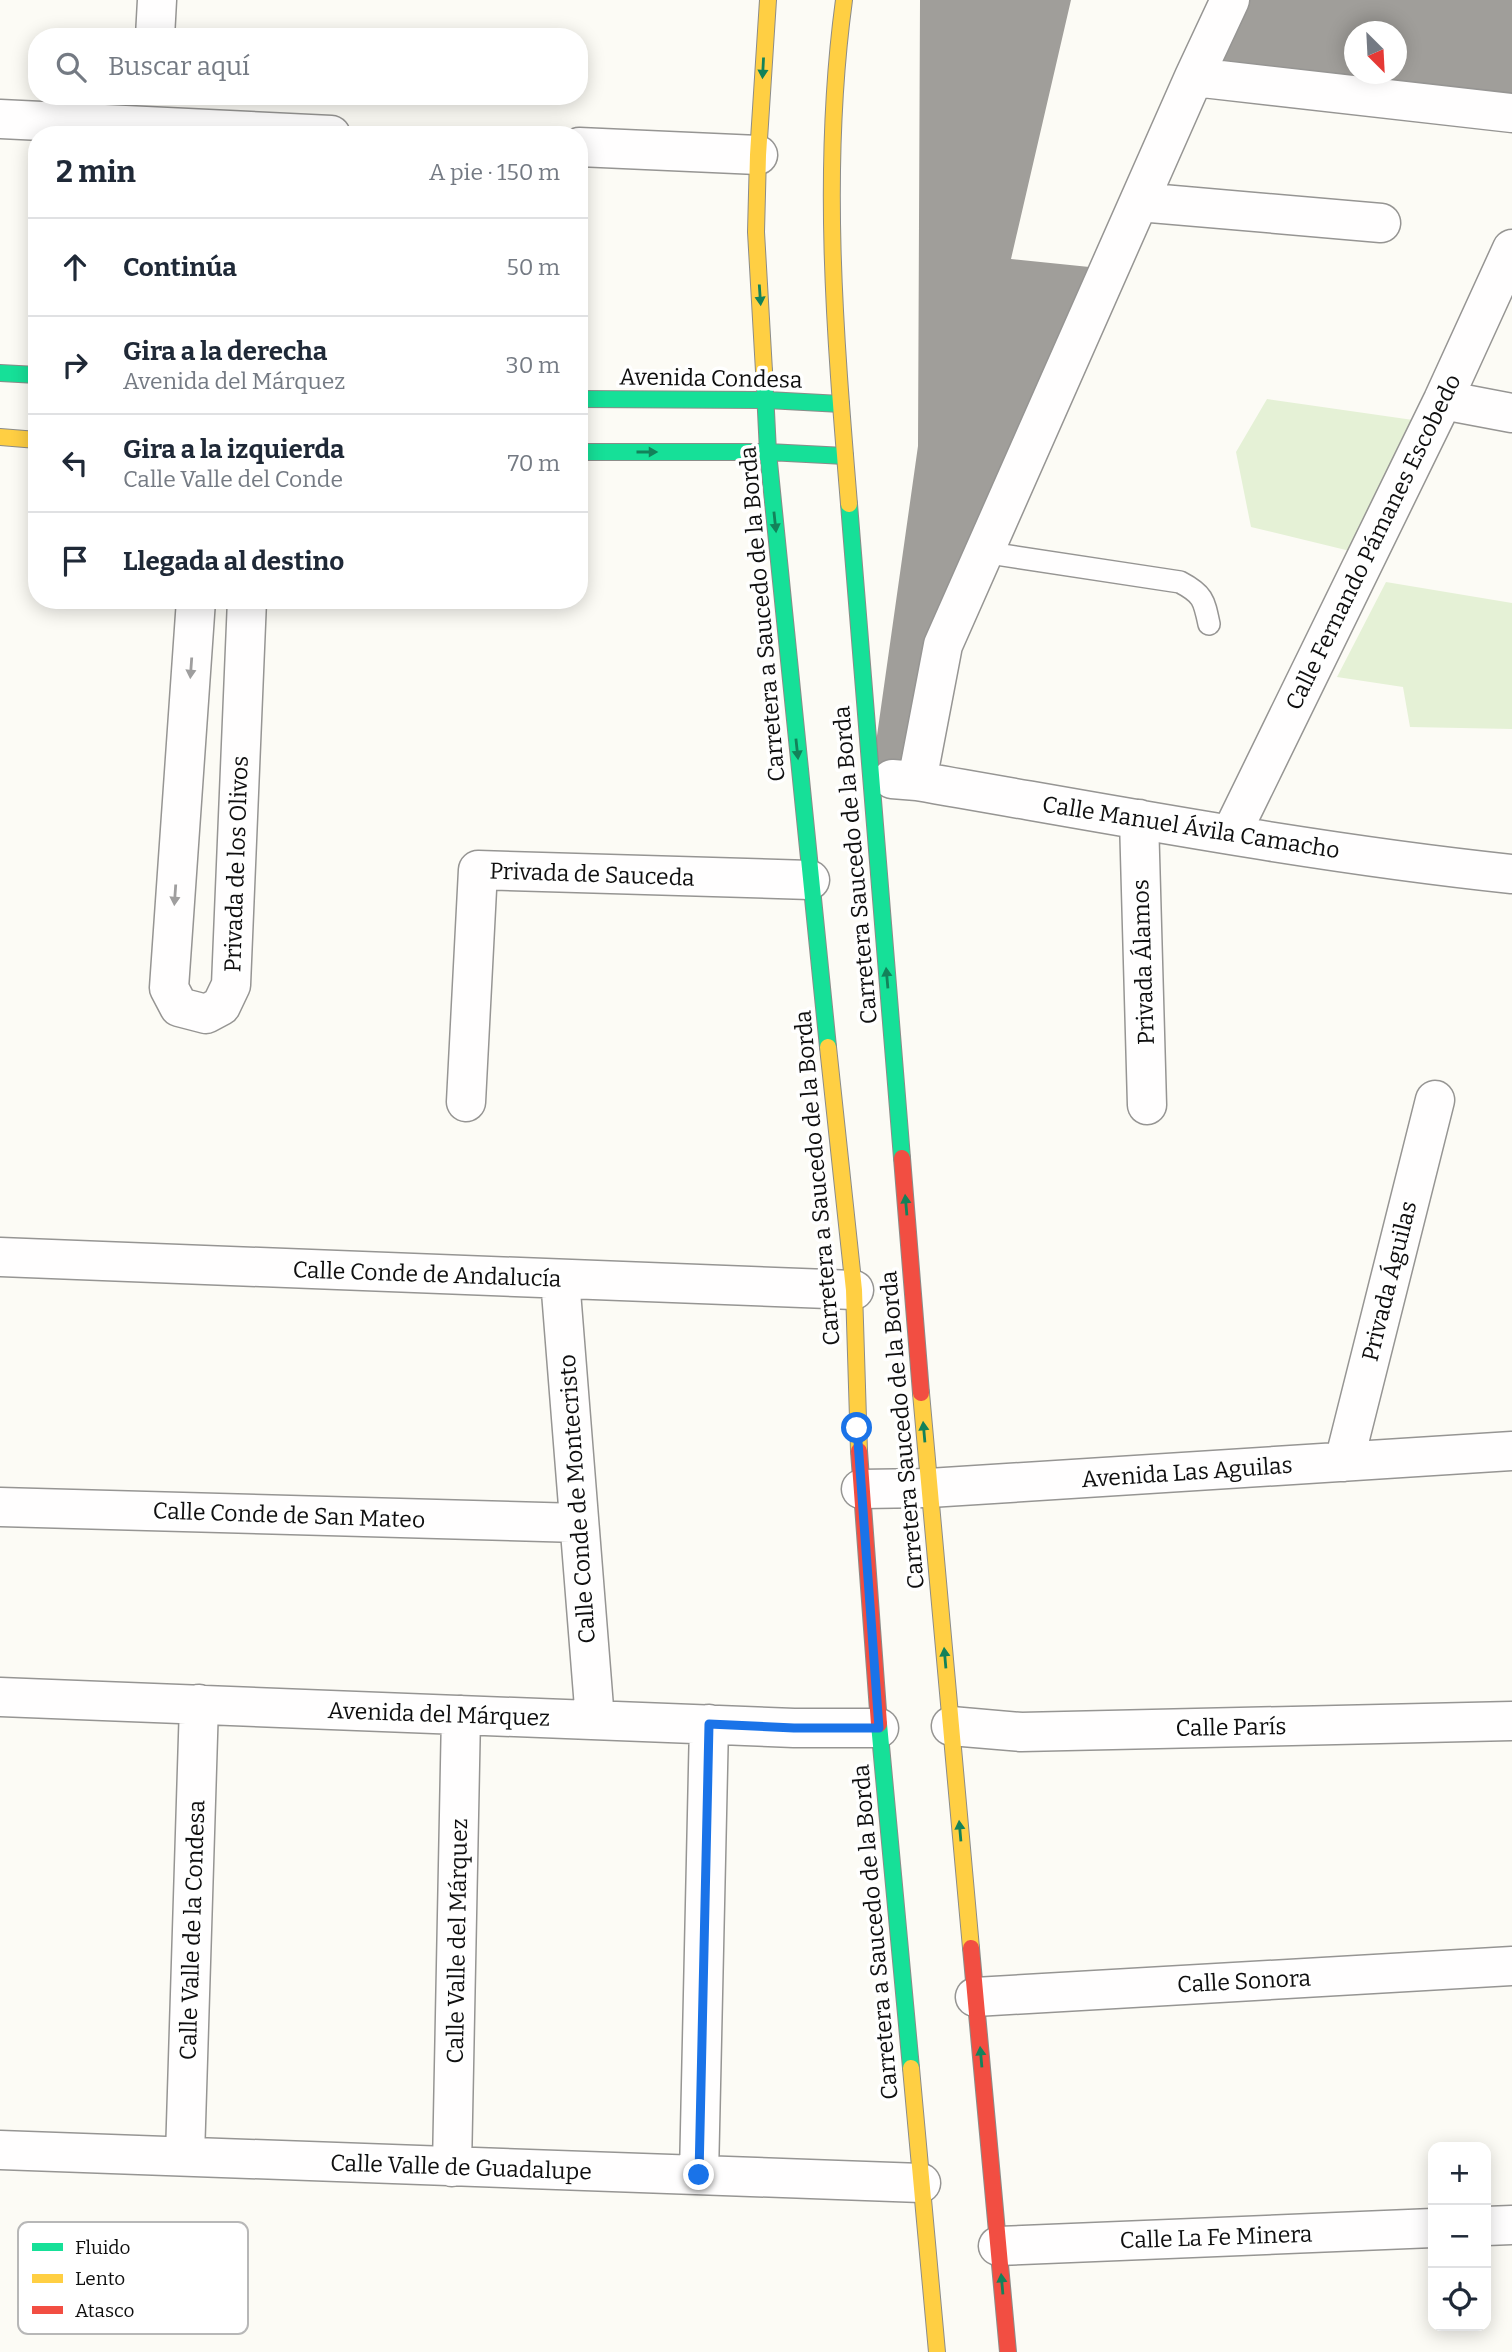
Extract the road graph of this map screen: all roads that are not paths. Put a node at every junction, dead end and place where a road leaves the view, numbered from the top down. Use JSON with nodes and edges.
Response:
{"nodes":[{"id":1,"x":157,"y":0,"type":"edge"},
{"id":2,"x":768,"y":0,"type":"edge"},
{"id":3,"x":844,"y":0,"type":"edge"},
{"id":4,"x":1230,"y":0,"type":"edge"},
{"id":5,"x":155,"y":28,"type":"edge"},
{"id":6,"x":1194,"y":77,"type":"junction"},
{"id":7,"x":1512,"y":113,"type":"edge"},
{"id":8,"x":0,"y":119,"type":"edge"},
{"id":9,"x":151,"y":119,"type":"edge"},
{"id":10,"x":230,"y":126,"type":"edge"},
{"id":11,"x":588,"y":147,"type":"edge"},
{"id":12,"x":758,"y":155,"type":"junction"},
{"id":13,"x":1139,"y":202,"type":"junction"},
{"id":14,"x":1381,"y":223,"type":"dead end"},
{"id":15,"x":1512,"y":249,"type":"edge"},
{"id":16,"x":0,"y":373,"type":"edge"},
{"id":17,"x":28,"y":375,"type":"edge"},
{"id":18,"x":588,"y":399,"type":"edge"},
{"id":19,"x":767,"y":400,"type":"junction"},
{"id":20,"x":1443,"y":400,"type":"junction"},
{"id":21,"x":841,"y":404,"type":"junction"},
{"id":22,"x":1512,"y":413,"type":"edge"},
{"id":23,"x":0,"y":437,"type":"edge"},
{"id":24,"x":28,"y":439,"type":"edge"},
{"id":25,"x":588,"y":452,"type":"edge"},
{"id":26,"x":768,"y":452,"type":"junction"},
{"id":27,"x":845,"y":456,"type":"junction"},
{"id":28,"x":983,"y":551,"type":"junction"},
{"id":29,"x":195,"y":609,"type":"edge"},
{"id":30,"x":247,"y":609,"type":"edge"},
{"id":31,"x":1209,"y":624,"type":"dead end"},
{"id":32,"x":871,"y":778,"type":"junction"},
{"id":33,"x":183,"y":781,"type":"junction"},
{"id":34,"x":917,"y":781,"type":"junction"},
{"id":35,"x":239,"y":786,"type":"junction"},
{"id":36,"x":1139,"y":819,"type":"junction"},
{"id":37,"x":1231,"y":834,"type":"junction"},
{"id":38,"x":1512,"y":874,"type":"edge"},
{"id":39,"x":810,"y":880,"type":"junction"},
{"id":40,"x":1435,"y":1100,"type":"dead end"},
{"id":41,"x":466,"y":1101,"type":"dead end"},
{"id":42,"x":1147,"y":1105,"type":"dead end"},
{"id":43,"x":0,"y":1257,"type":"edge"},
{"id":44,"x":560,"y":1279,"type":"junction"},
{"id":45,"x":854,"y":1290,"type":"junction"},
{"id":46,"x":1512,"y":1451,"type":"edge"},
{"id":47,"x":1344,"y":1462,"type":"junction"},
{"id":48,"x":929,"y":1488,"type":"junction"},
{"id":49,"x":861,"y":1489,"type":"junction"},
{"id":50,"x":0,"y":1507,"type":"edge"},
{"id":51,"x":579,"y":1523,"type":"junction"},
{"id":52,"x":0,"y":1697,"type":"edge"},
{"id":53,"x":200,"y":1704,"type":"junction"},
{"id":54,"x":461,"y":1715,"type":"junction"},
{"id":55,"x":595,"y":1720,"type":"junction"},
{"id":56,"x":1512,"y":1721,"type":"edge"},
{"id":57,"x":709,"y":1724,"type":"junction"},
{"id":58,"x":951,"y":1726,"type":"junction"},
{"id":59,"x":879,"y":1728,"type":"junction"},
{"id":60,"x":1512,"y":1966,"type":"edge"},
{"id":61,"x":975,"y":1997,"type":"junction"},
{"id":62,"x":0,"y":2150,"type":"edge"},
{"id":63,"x":185,"y":2156,"type":"junction"},
{"id":64,"x":452,"y":2167,"type":"junction"},
{"id":65,"x":699,"y":2175,"type":"junction"},
{"id":66,"x":921,"y":2182,"type":"junction"},
{"id":67,"x":1512,"y":2225,"type":"edge"},
{"id":68,"x":1491,"y":2226,"type":"edge"},
{"id":69,"x":1428,"y":2228,"type":"edge"},
{"id":70,"x":998,"y":2246,"type":"junction"},
{"id":71,"x":937,"y":2352,"type":"edge"},
{"id":72,"x":1008,"y":2352,"type":"edge"}],
"edges":[{"from":1,"to":5,"type":"street"},
{"from":2,"to":12,"type":"street","name":"Carretera a Saucedo de la Borda","one_way":true},
{"from":3,"to":21,"type":"street","name":"Carretera Saucedo de la Borda"},
{"from":4,"to":6,"type":"street"},
{"from":6,"to":7,"type":"street"},
{"from":6,"to":13,"type":"street"},
{"from":8,"to":9,"type":"street"},
{"from":9,"to":10,"type":"street"},
{"from":11,"to":12,"type":"street"},
{"from":12,"to":19,"type":"street","name":"Carretera a Saucedo de la Borda","one_way":true},
{"from":13,"to":14,"type":"street"},
{"from":13,"to":28,"type":"street"},
{"from":15,"to":20,"type":"street","name":"Calle Fernando Pámanes Escobedo"},
{"from":16,"to":17,"type":"street"},
{"from":18,"to":19,"type":"street","name":"Avenida Condesa"},
{"from":19,"to":21,"type":"street","name":"Avenida Condesa"},
{"from":19,"to":26,"type":"street","name":"Carretera a Saucedo de la Borda"},
{"from":20,"to":22,"type":"street"},
{"from":20,"to":37,"type":"street","name":"Calle Fernando Pámanes Escobedo"},
{"from":21,"to":27,"type":"street","name":"Carretera Saucedo de la Borda"},
{"from":23,"to":24,"type":"street"},
{"from":25,"to":26,"type":"street","one_way":true},
{"from":26,"to":27,"type":"street"},
{"from":26,"to":39,"type":"street","name":"Carretera a Saucedo de la Borda","one_way":true},
{"from":27,"to":32,"type":"street","name":"Carretera Saucedo de la Borda"},
{"from":28,"to":31,"type":"lane"},
{"from":28,"to":34,"type":"street"},
{"from":29,"to":33,"type":"street","name":"Privada de los Olivos","one_way":true},
{"from":30,"to":35,"type":"street","name":"Privada de los Olivos"},
{"from":32,"to":34,"type":"street","name":"Calle Manuel Ávila Camacho"},
{"from":48,"to":32,"type":"street","name":"Carretera Saucedo de la Borda","one_way":true},
{"from":33,"to":35,"type":"street"},
{"from":33,"to":35,"type":"street","name":"Privada de los Olivos","one_way":true},
{"from":34,"to":36,"type":"street","name":"Calle Manuel Ávila Camacho"},
{"from":36,"to":37,"type":"street","name":"Calle Manuel Ávila Camacho"},
{"from":36,"to":42,"type":"street","name":"Privada Álamos"},
{"from":37,"to":38,"type":"street","name":"Calle Manuel Ávila Camacho"},
{"from":39,"to":41,"type":"street","name":"Privada de Sauceda"},
{"from":39,"to":45,"type":"street","name":"Carretera a Saucedo de la Borda"},
{"from":40,"to":47,"type":"street","name":"Privada Águilas"},
{"from":43,"to":44,"type":"street","name":"Calle Conde de Andalucía"},
{"from":44,"to":45,"type":"street","name":"Calle Conde de Andalucía"},
{"from":44,"to":51,"type":"street","name":"Calle Conde de Montecristo"},
{"from":45,"to":49,"type":"street","name":"Carretera a Saucedo de la Borda"},
{"from":46,"to":47,"type":"street","name":"Avenida Las Aguilas"},
{"from":47,"to":48,"type":"street","name":"Avenida Las Aguilas"},
{"from":48,"to":49,"type":"street","name":"Avenida Las Aguilas"},
{"from":58,"to":48,"type":"street","name":"Carretera Saucedo de la Borda","one_way":true},
{"from":49,"to":59,"type":"street","name":"Carretera a Saucedo de la Borda"},
{"from":50,"to":51,"type":"street","name":"Calle Conde de San Mateo"},
{"from":51,"to":55,"type":"street","name":"Calle Conde de Montecristo"},
{"from":52,"to":53,"type":"street","name":"Avenida del Márquez"},
{"from":53,"to":54,"type":"street","name":"Avenida del Márquez"},
{"from":53,"to":63,"type":"street","name":"Calle Valle de la Condesa"},
{"from":54,"to":55,"type":"street","name":"Avenida del Márquez"},
{"from":54,"to":64,"type":"street","name":"Calle Valle del Márquez"},
{"from":55,"to":57,"type":"street","name":"Avenida del Márquez"},
{"from":56,"to":58,"type":"street","name":"Calle París"},
{"from":57,"to":59,"type":"street","name":"Avenida del Márquez"},
{"from":57,"to":65,"type":"street"},
{"from":61,"to":58,"type":"street","one_way":true},
{"from":59,"to":66,"type":"street","name":"Carretera a Saucedo de la Borda"},
{"from":60,"to":61,"type":"street","name":"Calle Sonora"},
{"from":70,"to":61,"type":"street","one_way":true},
{"from":62,"to":63,"type":"street","name":"Calle Valle de Guadalupe"},
{"from":63,"to":64,"type":"street","name":"Calle Valle de Guadalupe"},
{"from":64,"to":65,"type":"street","name":"Calle Valle de Guadalupe"},
{"from":65,"to":66,"type":"street","name":"Calle Valle de Guadalupe"},
{"from":66,"to":71,"type":"street","name":"Carretera a Saucedo de la Borda"},
{"from":67,"to":68,"type":"street"},
{"from":69,"to":70,"type":"street","name":"Calle La Fe Minera"},
{"from":72,"to":70,"type":"street","one_way":true}]}
